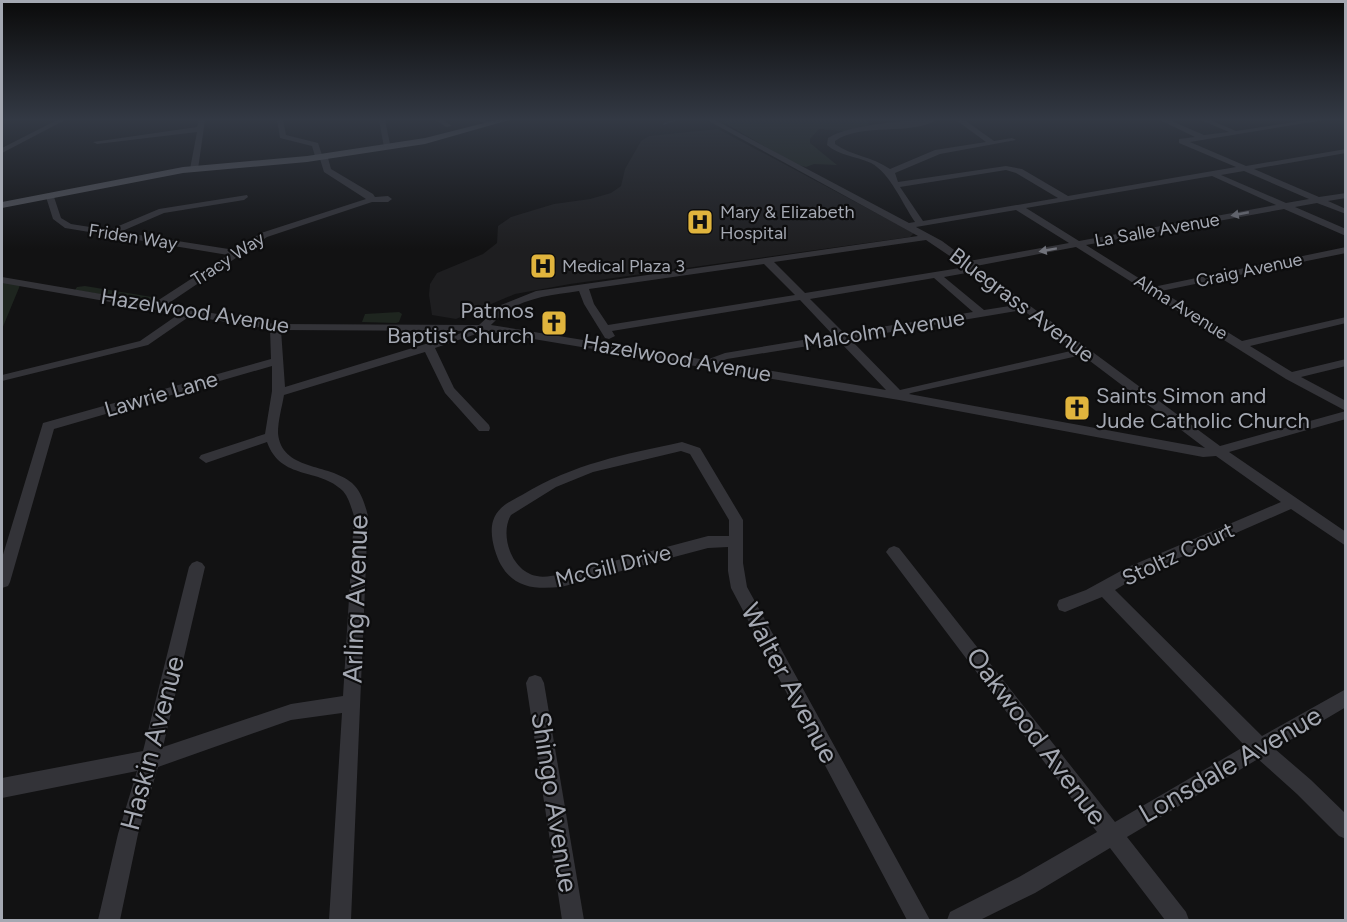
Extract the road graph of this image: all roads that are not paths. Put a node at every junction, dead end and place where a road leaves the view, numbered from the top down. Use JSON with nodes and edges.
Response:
{"nodes":[{"id":1,"x":195,"y":163,"type":"edge"},
{"id":2,"x":257,"y":163,"type":"edge"},
{"id":3,"x":324,"y":163,"type":"edge"},
{"id":4,"x":788,"y":163,"type":"edge"},
{"id":5,"x":876,"y":163,"type":"edge"},
{"id":6,"x":913,"y":163,"type":"edge"},
{"id":7,"x":1232,"y":163,"type":"edge"},
{"id":8,"x":1273,"y":163,"type":"edge"},
{"id":9,"x":1243,"y":168,"type":"junction"},
{"id":10,"x":194,"y":169,"type":"junction"},
{"id":11,"x":890,"y":173,"type":"junction"},
{"id":12,"x":1213,"y":173,"type":"junction"},
{"id":13,"x":895,"y":185,"type":"junction"},
{"id":14,"x":1346,"y":195,"type":"edge"},
{"id":15,"x":50,"y":197,"type":"junction"},
{"id":16,"x":244,"y":197,"type":"dead end"},
{"id":17,"x":1065,"y":198,"type":"junction"},
{"id":18,"x":388,"y":199,"type":"dead end"},
{"id":19,"x":371,"y":200,"type":"junction"},
{"id":20,"x":1318,"y":200,"type":"junction"},
{"id":21,"x":2,"y":204,"type":"edge"},
{"id":22,"x":1016,"y":206,"type":"junction"},
{"id":23,"x":1284,"y":206,"type":"junction"},
{"id":24,"x":1346,"y":212,"type":"edge"},
{"id":25,"x":919,"y":222,"type":"junction"},
{"id":26,"x":908,"y":226,"type":"junction"},
{"id":27,"x":109,"y":233,"type":"junction"},
{"id":28,"x":1346,"y":233,"type":"edge"},
{"id":29,"x":928,"y":237,"type":"junction"},
{"id":30,"x":1078,"y":244,"type":"junction"},
{"id":31,"x":1346,"y":250,"type":"edge"},
{"id":32,"x":235,"y":253,"type":"junction"},
{"id":33,"x":767,"y":261,"type":"junction"},
{"id":34,"x":971,"y":267,"type":"junction"},
{"id":35,"x":936,"y":275,"type":"junction"},
{"id":36,"x":39,"y":278,"type":"dead end"},
{"id":37,"x":2,"y":280,"type":"edge"},
{"id":38,"x":583,"y":287,"type":"junction"},
{"id":39,"x":73,"y":288,"type":"junction"},
{"id":40,"x":1154,"y":290,"type":"junction"},
{"id":41,"x":804,"y":296,"type":"junction"},
{"id":42,"x":168,"y":299,"type":"junction"},
{"id":43,"x":158,"y":306,"type":"junction"},
{"id":44,"x":1024,"y":306,"type":"junction"},
{"id":45,"x":190,"y":311,"type":"junction"},
{"id":46,"x":982,"y":314,"type":"junction"},
{"id":47,"x":209,"y":315,"type":"junction"},
{"id":48,"x":1346,"y":320,"type":"edge"},
{"id":49,"x":275,"y":327,"type":"junction"},
{"id":50,"x":483,"y":327,"type":"junction"},
{"id":51,"x":605,"y":328,"type":"junction"},
{"id":52,"x":842,"y":338,"type":"junction"},
{"id":53,"x":1241,"y":345,"type":"junction"},
{"id":54,"x":611,"y":346,"type":"junction"},
{"id":55,"x":429,"y":348,"type":"junction"},
{"id":56,"x":1084,"y":351,"type":"junction"},
{"id":57,"x":277,"y":361,"type":"junction"},
{"id":58,"x":708,"y":362,"type":"junction"},
{"id":59,"x":1346,"y":362,"type":"edge"},
{"id":60,"x":1290,"y":376,"type":"junction"},
{"id":61,"x":2,"y":378,"type":"edge"},
{"id":62,"x":278,"y":393,"type":"junction"},
{"id":63,"x":899,"y":396,"type":"junction"},
{"id":64,"x":1346,"y":407,"type":"edge"},
{"id":65,"x":1346,"y":415,"type":"edge"},
{"id":66,"x":484,"y":428,"type":"dead end"},
{"id":67,"x":272,"y":436,"type":"junction"},
{"id":68,"x":1218,"y":451,"type":"junction"},
{"id":69,"x":206,"y":458,"type":"dead end"},
{"id":70,"x":1291,"y":503,"type":"junction"},
{"id":71,"x":1346,"y":540,"type":"edge"},
{"id":72,"x":736,"y":541,"type":"junction"},
{"id":73,"x":503,"y":552,"type":"joint"},
{"id":74,"x":894,"y":552,"type":"dead end"},
{"id":75,"x":197,"y":567,"type":"dead end"},
{"id":76,"x":2,"y":582,"type":"edge"},
{"id":77,"x":1104,"y":588,"type":"junction"},
{"id":78,"x":1065,"y":605,"type":"dead end"},
{"id":79,"x":536,"y":683,"type":"dead end"},
{"id":80,"x":1346,"y":697,"type":"edge"},
{"id":81,"x":351,"y":703,"type":"junction"},
{"id":82,"x":1260,"y":748,"type":"junction"},
{"id":83,"x":151,"y":759,"type":"junction"},
{"id":84,"x":2,"y":788,"type":"edge"},
{"id":85,"x":1346,"y":829,"type":"edge"},
{"id":86,"x":1112,"y":834,"type":"junction"},
{"id":87,"x":109,"y":921,"type":"edge"},
{"id":88,"x":340,"y":921,"type":"edge"},
{"id":89,"x":573,"y":921,"type":"edge"},
{"id":90,"x":919,"y":921,"type":"edge"},
{"id":91,"x":958,"y":921,"type":"edge"},
{"id":92,"x":1178,"y":921,"type":"edge"}],
"edges":[{"from":1,"to":10,"type":"street"},
{"from":2,"to":10,"type":"main road"},
{"from":3,"to":19,"type":"street"},
{"from":4,"to":26,"type":"street","name":"Bluegrass Avenue"},
{"from":5,"to":11,"type":"street"},
{"from":6,"to":11,"type":"street"},
{"from":7,"to":9,"type":"street"},
{"from":8,"to":9,"type":"street"},
{"from":9,"to":12,"type":"street"},
{"from":9,"to":20,"type":"street"},
{"from":10,"to":15,"type":"main road"},
{"from":11,"to":13,"type":"street"},
{"from":12,"to":17,"type":"street"},
{"from":12,"to":23,"type":"street"},
{"from":13,"to":17,"type":"street"},
{"from":13,"to":25,"type":"street"},
{"from":14,"to":20,"type":"street","name":"La Salle Avenue"},
{"from":15,"to":21,"type":"main road"},
{"from":15,"to":27,"type":"street","name":"Friden Way"},
{"from":16,"to":27,"type":"street"},
{"from":17,"to":22,"type":"street"},
{"from":18,"to":19,"type":"street","name":"Tracy Way"},
{"from":19,"to":32,"type":"street","name":"Tracy Way"},
{"from":20,"to":23,"type":"street","name":"La Salle Avenue"},
{"from":20,"to":24,"type":"street"},
{"from":22,"to":25,"type":"street"},
{"from":22,"to":30,"type":"street","name":"Alma Avenue"},
{"from":23,"to":28,"type":"street"},
{"from":23,"to":30,"type":"street","name":"La Salle Avenue","one_way":true},
{"from":25,"to":26,"type":"street"},
{"from":26,"to":29,"type":"street","name":"Bluegrass Avenue"},
{"from":27,"to":32,"type":"street","name":"Friden Way"},
{"from":29,"to":33,"type":"street"},
{"from":29,"to":34,"type":"street","name":"Bluegrass Avenue"},
{"from":30,"to":34,"type":"street","name":"La Salle Avenue","one_way":true},
{"from":30,"to":40,"type":"street","name":"Alma Avenue"},
{"from":31,"to":40,"type":"street","name":"Craig Avenue"},
{"from":32,"to":42,"type":"street","name":"Tracy Way"},
{"from":33,"to":38,"type":"street"},
{"from":33,"to":41,"type":"street"},
{"from":34,"to":35,"type":"street","name":"La Salle Avenue"},
{"from":34,"to":44,"type":"street","name":"Bluegrass Avenue"},
{"from":35,"to":41,"type":"street","name":"La Salle Avenue"},
{"from":35,"to":46,"type":"street"},
{"from":36,"to":39,"type":"street"},
{"from":37,"to":39,"type":"street","name":"Hazelwood Avenue"},
{"from":38,"to":50,"type":"street"},
{"from":38,"to":51,"type":"street"},
{"from":39,"to":42,"type":"street"},
{"from":39,"to":43,"type":"street","name":"Hazelwood Avenue"},
{"from":40,"to":53,"type":"street","name":"Alma Avenue"},
{"from":41,"to":51,"type":"street","name":"La Salle Avenue"},
{"from":41,"to":52,"type":"street"},
{"from":42,"to":43,"type":"street","name":"Tracy Way"},
{"from":42,"to":47,"type":"street"},
{"from":43,"to":45,"type":"street","name":"Hazelwood Avenue"},
{"from":44,"to":46,"type":"street","name":"Malcolm Avenue"},
{"from":44,"to":56,"type":"street","name":"Bluegrass Avenue"},
{"from":45,"to":47,"type":"street","name":"Hazelwood Avenue"},
{"from":45,"to":61,"type":"street"},
{"from":46,"to":52,"type":"street","name":"Malcolm Avenue"},
{"from":47,"to":49,"type":"street","name":"Hazelwood Avenue"},
{"from":48,"to":53,"type":"street"},
{"from":49,"to":50,"type":"street","name":"Hazelwood Avenue"},
{"from":49,"to":57,"type":"street"},
{"from":50,"to":54,"type":"street","name":"Hazelwood Avenue"},
{"from":50,"to":55,"type":"street"},
{"from":51,"to":54,"type":"street"},
{"from":52,"to":58,"type":"street","name":"Malcolm Avenue"},
{"from":52,"to":63,"type":"street"},
{"from":53,"to":60,"type":"street","name":"Alma Avenue"},
{"from":54,"to":58,"type":"street","name":"Hazelwood Avenue"},
{"from":55,"to":62,"type":"street"},
{"from":55,"to":66,"type":"street"},
{"from":56,"to":63,"type":"street"},
{"from":56,"to":68,"type":"street","name":"Bluegrass Avenue"},
{"from":57,"to":62,"type":"street"},
{"from":57,"to":76,"type":"street","name":"Lawrie Lane"},
{"from":58,"to":63,"type":"street","name":"Hazelwood Avenue"},
{"from":59,"to":60,"type":"street"},
{"from":60,"to":64,"type":"street","name":"Alma Avenue"},
{"from":62,"to":67,"type":"street"},
{"from":63,"to":68,"type":"street","name":"Hazelwood Avenue"},
{"from":65,"to":68,"type":"street","name":"Hazelwood Avenue"},
{"from":67,"to":69,"type":"street"},
{"from":67,"to":81,"type":"street","name":"Arling Avenue"},
{"from":68,"to":70,"type":"street","name":"Bluegrass Avenue"},
{"from":70,"to":71,"type":"street","name":"Bluegrass Avenue"},
{"from":70,"to":77,"type":"street","name":"Stoltz Court"},
{"from":72,"to":73,"type":"street","name":"McGill Drive"},
{"from":72,"to":73,"type":"street","name":"Walter Avenue"},
{"from":72,"to":90,"type":"street","name":"Walter Avenue"},
{"from":74,"to":86,"type":"street","name":"Oakwood Avenue"},
{"from":75,"to":83,"type":"street","name":"Haskin Avenue"},
{"from":77,"to":78,"type":"street","name":"Stoltz Court"},
{"from":77,"to":82,"type":"street"},
{"from":79,"to":89,"type":"street","name":"Shingo Avenue"},
{"from":80,"to":82,"type":"street","name":"Lonsdale Avenue"},
{"from":81,"to":83,"type":"street"},
{"from":81,"to":88,"type":"street","name":"Arling Avenue"},
{"from":82,"to":85,"type":"street"},
{"from":82,"to":86,"type":"street","name":"Lonsdale Avenue"},
{"from":83,"to":84,"type":"street"},
{"from":83,"to":87,"type":"street","name":"Haskin Avenue"},
{"from":86,"to":91,"type":"street","name":"Lonsdale Avenue"},
{"from":86,"to":92,"type":"street","name":"Oakwood Avenue"}]}
